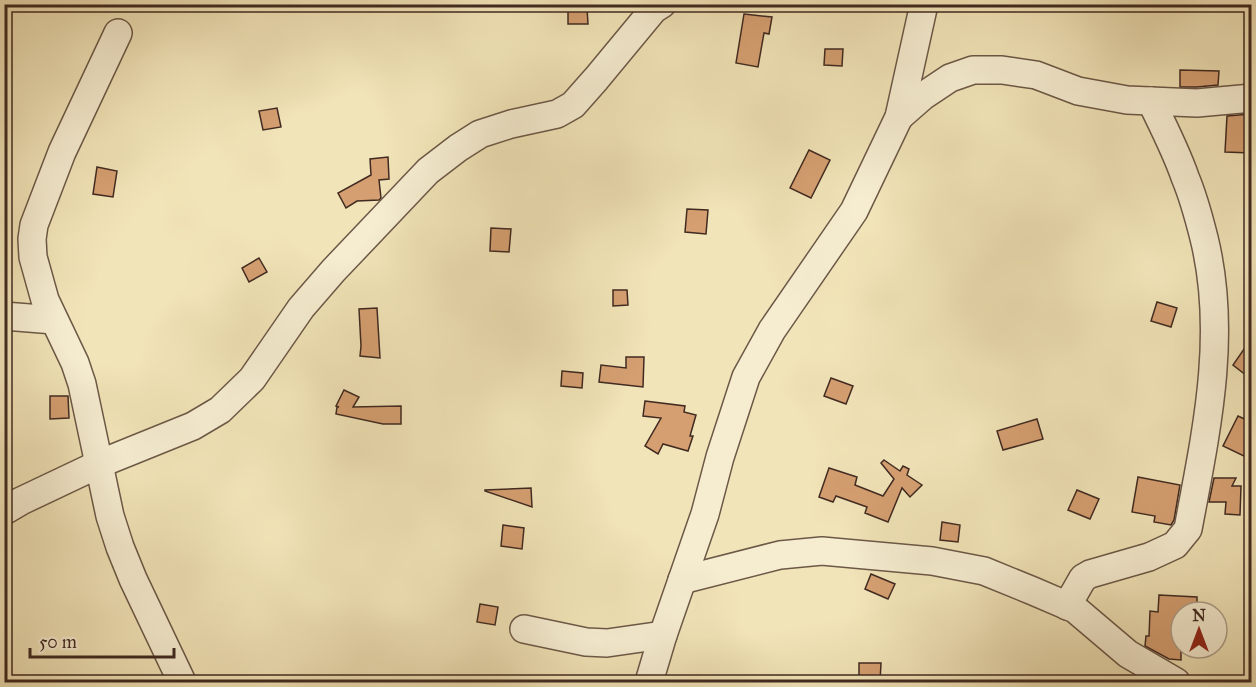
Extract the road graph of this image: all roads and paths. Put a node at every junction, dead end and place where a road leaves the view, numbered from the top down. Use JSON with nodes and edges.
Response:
{"nodes":[{"id":1,"x":662,"y":4,"type":"edge"},
{"id":2,"x":924,"y":4,"type":"edge"},
{"id":3,"x":118,"y":33,"type":"dead end"},
{"id":4,"x":1251,"y":98,"type":"edge"},
{"id":5,"x":1151,"y":101,"type":"junction"},
{"id":6,"x":899,"y":117,"type":"junction"},
{"id":7,"x":4,"y":316,"type":"edge"},
{"id":8,"x":54,"y":320,"type":"junction"},
{"id":9,"x":99,"y":464,"type":"junction"},
{"id":10,"x":4,"y":511,"type":"edge"},
{"id":11,"x":682,"y":580,"type":"junction"},
{"id":12,"x":1067,"y":606,"type":"junction"},
{"id":13,"x":524,"y":629,"type":"dead end"},
{"id":14,"x":663,"y":635,"type":"junction"},
{"id":15,"x":182,"y":682,"type":"edge"},
{"id":16,"x":649,"y":682,"type":"edge"},
{"id":17,"x":1176,"y":682,"type":"edge"}],
"edges":[{"from":1,"to":9,"type":"street"},
{"from":2,"to":6,"type":"street"},
{"from":3,"to":8,"type":"street"},
{"from":4,"to":5,"type":"street"},
{"from":5,"to":6,"type":"street"},
{"from":5,"to":12,"type":"street"},
{"from":6,"to":11,"type":"street"},
{"from":7,"to":8,"type":"street"},
{"from":8,"to":9,"type":"street"},
{"from":9,"to":10,"type":"street"},
{"from":9,"to":15,"type":"street"},
{"from":11,"to":12,"type":"street"},
{"from":11,"to":14,"type":"street"},
{"from":12,"to":17,"type":"street"},
{"from":13,"to":14,"type":"street"},
{"from":14,"to":16,"type":"street"}]}
